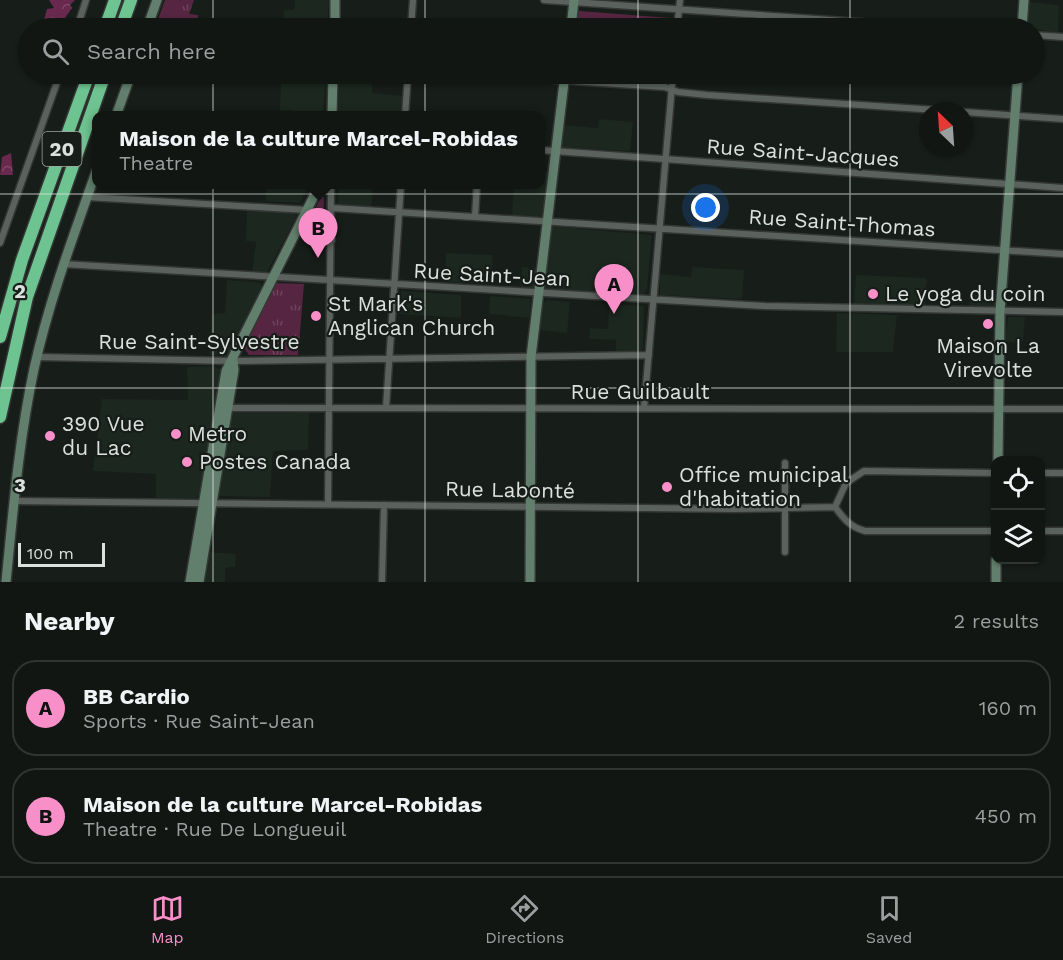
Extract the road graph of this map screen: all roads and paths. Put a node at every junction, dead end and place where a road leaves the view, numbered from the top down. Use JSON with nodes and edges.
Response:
{"nodes":[{"id":1,"x":86,"y":0,"type":"edge"},
{"id":2,"x":115,"y":0,"type":"edge"},
{"id":3,"x":131,"y":0,"type":"edge"},
{"id":4,"x":157,"y":0,"type":"edge"},
{"id":5,"x":335,"y":0,"type":"edge"},
{"id":6,"x":413,"y":0,"type":"edge"},
{"id":7,"x":544,"y":0,"type":"edge"},
{"id":8,"x":680,"y":0,"type":"edge"},
{"id":9,"x":1024,"y":0,"type":"edge"},
{"id":10,"x":574,"y":1,"type":"edge"},
{"id":11,"x":679,"y":10,"type":"junction"},
{"id":12,"x":80,"y":18,"type":"edge"},
{"id":13,"x":109,"y":18,"type":"edge"},
{"id":14,"x":125,"y":18,"type":"edge"},
{"id":15,"x":151,"y":18,"type":"edge"},
{"id":16,"x":334,"y":18,"type":"edge"},
{"id":17,"x":412,"y":18,"type":"edge"},
{"id":18,"x":572,"y":18,"type":"edge"},
{"id":19,"x":678,"y":18,"type":"edge"},
{"id":20,"x":798,"y":18,"type":"edge"},
{"id":21,"x":1023,"y":18,"type":"edge"},
{"id":22,"x":1045,"y":36,"type":"edge"},
{"id":23,"x":1063,"y":37,"type":"edge"},
{"id":24,"x":56,"y":84,"type":"edge"},
{"id":25,"x":85,"y":84,"type":"edge"},
{"id":26,"x":102,"y":84,"type":"edge"},
{"id":27,"x":127,"y":84,"type":"edge"},
{"id":28,"x":333,"y":84,"type":"edge"},
{"id":29,"x":407,"y":84,"type":"edge"},
{"id":30,"x":564,"y":84,"type":"edge"},
{"id":31,"x":623,"y":84,"type":"edge"},
{"id":32,"x":672,"y":84,"type":"edge"},
{"id":33,"x":1017,"y":84,"type":"edge"},
{"id":34,"x":672,"y":90,"type":"junction"},
{"id":35,"x":919,"y":109,"type":"edge"},
{"id":36,"x":92,"y":111,"type":"edge"},
{"id":37,"x":92,"y":111,"type":"edge"},
{"id":38,"x":118,"y":111,"type":"edge"},
{"id":39,"x":332,"y":111,"type":"edge"},
{"id":40,"x":405,"y":111,"type":"edge"},
{"id":41,"x":973,"y":113,"type":"edge"},
{"id":42,"x":1015,"y":116,"type":"junction"},
{"id":43,"x":1063,"y":120,"type":"edge"},
{"id":44,"x":545,"y":150,"type":"edge"},
{"id":45,"x":556,"y":151,"type":"junction"},
{"id":46,"x":666,"y":160,"type":"junction"},
{"id":47,"x":92,"y":183,"type":"edge"},
{"id":48,"x":1010,"y":184,"type":"junction"},
{"id":49,"x":1063,"y":188,"type":"edge"},
{"id":50,"x":318,"y":189,"type":"edge"},
{"id":51,"x":331,"y":189,"type":"edge"},
{"id":52,"x":401,"y":189,"type":"edge"},
{"id":53,"x":477,"y":189,"type":"edge"},
{"id":54,"x":87,"y":197,"type":"junction"},
{"id":55,"x":332,"y":208,"type":"junction"},
{"id":56,"x":307,"y":210,"type":"junction"},
{"id":57,"x":399,"y":212,"type":"junction"},
{"id":58,"x":475,"y":217,"type":"junction"},
{"id":59,"x":547,"y":222,"type":"junction"},
{"id":60,"x":660,"y":229,"type":"junction"},
{"id":61,"x":297,"y":230,"type":"junction"},
{"id":62,"x":332,"y":240,"type":"junction"},
{"id":63,"x":0,"y":243,"type":"edge"},
{"id":64,"x":1004,"y":250,"type":"junction"},
{"id":65,"x":1063,"y":254,"type":"edge"},
{"id":66,"x":63,"y":264,"type":"junction"},
{"id":67,"x":274,"y":278,"type":"junction"},
{"id":68,"x":331,"y":281,"type":"junction"},
{"id":69,"x":394,"y":285,"type":"junction"},
{"id":70,"x":538,"y":294,"type":"junction"},
{"id":71,"x":653,"y":301,"type":"junction"},
{"id":72,"x":1000,"y":312,"type":"junction"},
{"id":73,"x":1063,"y":312,"type":"edge"},
{"id":74,"x":0,"y":337,"type":"edge"},
{"id":75,"x":649,"y":356,"type":"junction"},
{"id":76,"x":37,"y":357,"type":"junction"},
{"id":77,"x":531,"y":357,"type":"junction"},
{"id":78,"x":329,"y":359,"type":"junction"},
{"id":79,"x":389,"y":359,"type":"junction"},
{"id":80,"x":233,"y":360,"type":"junction"},
{"id":81,"x":222,"y":408,"type":"junction"},
{"id":82,"x":329,"y":408,"type":"junction"},
{"id":83,"x":386,"y":408,"type":"junction"},
{"id":84,"x":532,"y":408,"type":"junction"},
{"id":85,"x":644,"y":408,"type":"junction"},
{"id":86,"x":998,"y":408,"type":"junction"},
{"id":87,"x":1063,"y":409,"type":"edge"},
{"id":88,"x":0,"y":417,"type":"edge"},
{"id":89,"x":998,"y":456,"type":"edge"},
{"id":90,"x":785,"y":463,"type":"dead end"},
{"id":91,"x":991,"y":473,"type":"edge"},
{"id":92,"x":1045,"y":473,"type":"edge"},
{"id":93,"x":1063,"y":473,"type":"edge"},
{"id":94,"x":14,"y":501,"type":"junction"},
{"id":95,"x":207,"y":503,"type":"junction"},
{"id":96,"x":328,"y":504,"type":"junction"},
{"id":97,"x":384,"y":505,"type":"junction"},
{"id":98,"x":531,"y":506,"type":"junction"},
{"id":99,"x":835,"y":507,"type":"junction"},
{"id":100,"x":785,"y":508,"type":"junction"},
{"id":101,"x":991,"y":531,"type":"edge"},
{"id":102,"x":1045,"y":531,"type":"edge"},
{"id":103,"x":1063,"y":531,"type":"edge"},
{"id":104,"x":785,"y":552,"type":"dead end"},
{"id":105,"x":996,"y":564,"type":"edge"},
{"id":106,"x":6,"y":582,"type":"edge"},
{"id":107,"x":190,"y":582,"type":"edge"},
{"id":108,"x":199,"y":582,"type":"edge"},
{"id":109,"x":382,"y":582,"type":"edge"},
{"id":110,"x":530,"y":582,"type":"edge"},
{"id":111,"x":996,"y":582,"type":"edge"}],
"edges":[{"from":1,"to":12,"type":"street"},
{"from":2,"to":13,"type":"highway"},
{"from":3,"to":14,"type":"highway"},
{"from":4,"to":15,"type":"street"},
{"from":5,"to":16,"type":"street"},
{"from":6,"to":17,"type":"street"},
{"from":7,"to":10,"type":"street"},
{"from":8,"to":11,"type":"street"},
{"from":9,"to":21,"type":"street"},
{"from":10,"to":11,"type":"street"},
{"from":10,"to":18,"type":"street"},
{"from":11,"to":19,"type":"street"},
{"from":11,"to":20,"type":"street"},
{"from":22,"to":23,"type":"street"},
{"from":24,"to":63,"type":"street"},
{"from":25,"to":74,"type":"highway","number":"20"},
{"from":26,"to":37,"type":"highway","number":"20"},
{"from":27,"to":38,"type":"street"},
{"from":28,"to":39,"type":"street"},
{"from":29,"to":40,"type":"street"},
{"from":30,"to":45,"type":"street"},
{"from":31,"to":34,"type":"street"},
{"from":32,"to":34,"type":"street"},
{"from":33,"to":42,"type":"street"},
{"from":34,"to":35,"type":"street"},
{"from":34,"to":46,"type":"street"},
{"from":36,"to":88,"type":"highway","number":"20"},
{"from":41,"to":42,"type":"street"},
{"from":42,"to":43,"type":"street"},
{"from":42,"to":48,"type":"street"},
{"from":44,"to":45,"type":"street","name":"Rue Saint-Jacques"},
{"from":45,"to":46,"type":"street","name":"Rue Saint-Jacques"},
{"from":45,"to":59,"type":"street"},
{"from":46,"to":48,"type":"street","name":"Rue Saint-Jacques"},
{"from":46,"to":60,"type":"street"},
{"from":47,"to":54,"type":"street"},
{"from":48,"to":49,"type":"street","name":"Rue Saint-Jacques"},
{"from":48,"to":64,"type":"street"},
{"from":50,"to":56,"type":"street"},
{"from":51,"to":55,"type":"street"},
{"from":52,"to":57,"type":"street"},
{"from":53,"to":58,"type":"street"},
{"from":54,"to":56,"type":"street"},
{"from":54,"to":66,"type":"street"},
{"from":55,"to":57,"type":"street","name":"Rue Saint-Thomas"},
{"from":55,"to":62,"type":"street"},
{"from":56,"to":61,"type":"street"},
{"from":57,"to":58,"type":"street","name":"Rue Saint-Thomas"},
{"from":57,"to":69,"type":"street"},
{"from":58,"to":59,"type":"street","name":"Rue Saint-Thomas"},
{"from":59,"to":60,"type":"street","name":"Rue Saint-Thomas"},
{"from":59,"to":70,"type":"street"},
{"from":60,"to":64,"type":"street","name":"Rue Saint-Thomas"},
{"from":60,"to":71,"type":"street"},
{"from":61,"to":62,"type":"street"},
{"from":61,"to":67,"type":"street"},
{"from":62,"to":68,"type":"street"},
{"from":64,"to":65,"type":"street","name":"Rue Saint-Thomas"},
{"from":64,"to":72,"type":"street"},
{"from":66,"to":67,"type":"street","name":"Rue Saint-Jean"},
{"from":66,"to":76,"type":"street"},
{"from":67,"to":68,"type":"street","name":"Rue Saint-Jean"},
{"from":67,"to":80,"type":"street"},
{"from":68,"to":69,"type":"street","name":"Rue Saint-Jean"},
{"from":68,"to":78,"type":"street"},
{"from":69,"to":70,"type":"street","name":"Rue Saint-Jean"},
{"from":69,"to":79,"type":"street"},
{"from":70,"to":71,"type":"street","name":"Rue Saint-Jean"},
{"from":70,"to":77,"type":"street"},
{"from":71,"to":72,"type":"street","name":"Rue Saint-Jean"},
{"from":71,"to":75,"type":"street"},
{"from":72,"to":73,"type":"street","name":"Rue Saint-Jean"},
{"from":72,"to":86,"type":"street"},
{"from":75,"to":77,"type":"street","name":"Rue Saint-Sylvestre"},
{"from":75,"to":85,"type":"street"},
{"from":76,"to":80,"type":"street","name":"Rue Saint-Sylvestre"},
{"from":76,"to":94,"type":"street"},
{"from":77,"to":79,"type":"street","name":"Rue Saint-Sylvestre"},
{"from":77,"to":84,"type":"street"},
{"from":78,"to":79,"type":"street","name":"Rue Saint-Sylvestre"},
{"from":78,"to":80,"type":"street","name":"Rue Saint-Sylvestre"},
{"from":78,"to":82,"type":"street"},
{"from":79,"to":83,"type":"street"},
{"from":80,"to":81,"type":"street"},
{"from":81,"to":82,"type":"street","name":"Rue Guilbault"},
{"from":81,"to":95,"type":"street"},
{"from":82,"to":83,"type":"street","name":"Rue Guilbault"},
{"from":82,"to":96,"type":"street"},
{"from":83,"to":84,"type":"street","name":"Rue Guilbault"},
{"from":84,"to":85,"type":"street","name":"Rue Guilbault"},
{"from":84,"to":98,"type":"street"},
{"from":85,"to":86,"type":"street","name":"Rue Guilbault"},
{"from":86,"to":87,"type":"street","name":"Rue Guilbault"},
{"from":86,"to":89,"type":"street"},
{"from":90,"to":100,"type":"street"},
{"from":91,"to":99,"type":"street"},
{"from":92,"to":93,"type":"street"},
{"from":94,"to":95,"type":"street","name":"Rue Labonté"},
{"from":94,"to":106,"type":"street"},
{"from":95,"to":96,"type":"street","name":"Rue Labonté"},
{"from":95,"to":107,"type":"street"},
{"from":95,"to":108,"type":"street"},
{"from":96,"to":97,"type":"street","name":"Rue Labonté"},
{"from":97,"to":98,"type":"street","name":"Rue Labonté"},
{"from":97,"to":109,"type":"street"},
{"from":98,"to":100,"type":"street","name":"Rue Labonté"},
{"from":98,"to":110,"type":"street"},
{"from":99,"to":100,"type":"street","name":"Rue Labonté"},
{"from":99,"to":101,"type":"street"},
{"from":100,"to":104,"type":"street"},
{"from":102,"to":103,"type":"street"},
{"from":105,"to":111,"type":"street"}]}
